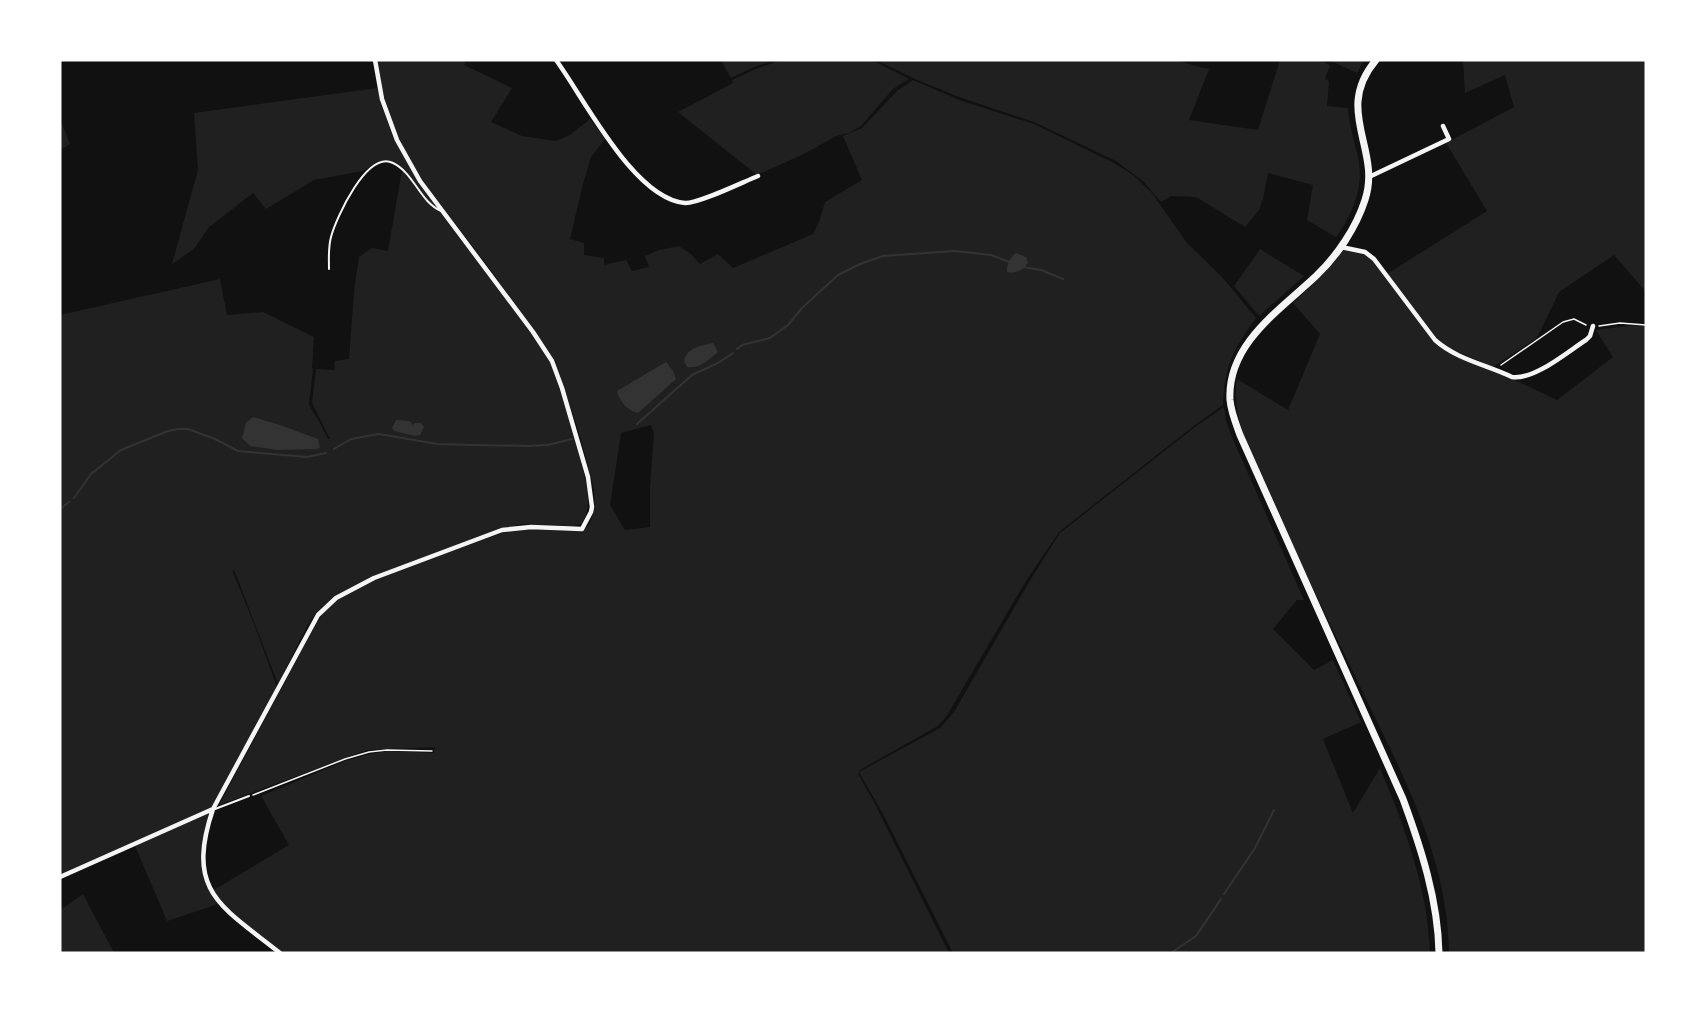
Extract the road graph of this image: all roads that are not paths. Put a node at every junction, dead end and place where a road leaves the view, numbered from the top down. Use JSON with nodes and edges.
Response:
{"nodes":[{"id":1,"x":375,"y":60,"type":"edge"},
{"id":2,"x":556,"y":60,"type":"edge"},
{"id":3,"x":1376,"y":60,"type":"edge"},
{"id":4,"x":1443,"y":126,"type":"dead end"},
{"id":5,"x":758,"y":176,"type":"dead end"},
{"id":6,"x":1369,"y":177,"type":"junction"},
{"id":7,"x":444,"y":213,"type":"junction"},
{"id":8,"x":1341,"y":247,"type":"junction"},
{"id":9,"x":329,"y":269,"type":"dead end"},
{"id":10,"x":1593,"y":326,"type":"road end"},
{"id":11,"x":249,"y":796,"type":"road end"},
{"id":12,"x":213,"y":809,"type":"junction"},
{"id":13,"x":60,"y":877,"type":"edge"},
{"id":14,"x":280,"y":953,"type":"edge"},
{"id":15,"x":1439,"y":953,"type":"edge"}],
"edges":[{"from":1,"to":7,"type":"street"},
{"from":2,"to":5,"type":"street"},
{"from":3,"to":6,"type":"main road"},
{"from":4,"to":6,"type":"street"},
{"from":6,"to":8,"type":"main road"},
{"from":7,"to":9,"type":"lane"},
{"from":7,"to":12,"type":"street"},
{"from":8,"to":10,"type":"street"},
{"from":8,"to":15,"type":"main road"},
{"from":11,"to":12,"type":"lane"},
{"from":12,"to":13,"type":"street"},
{"from":12,"to":14,"type":"street"}]}
